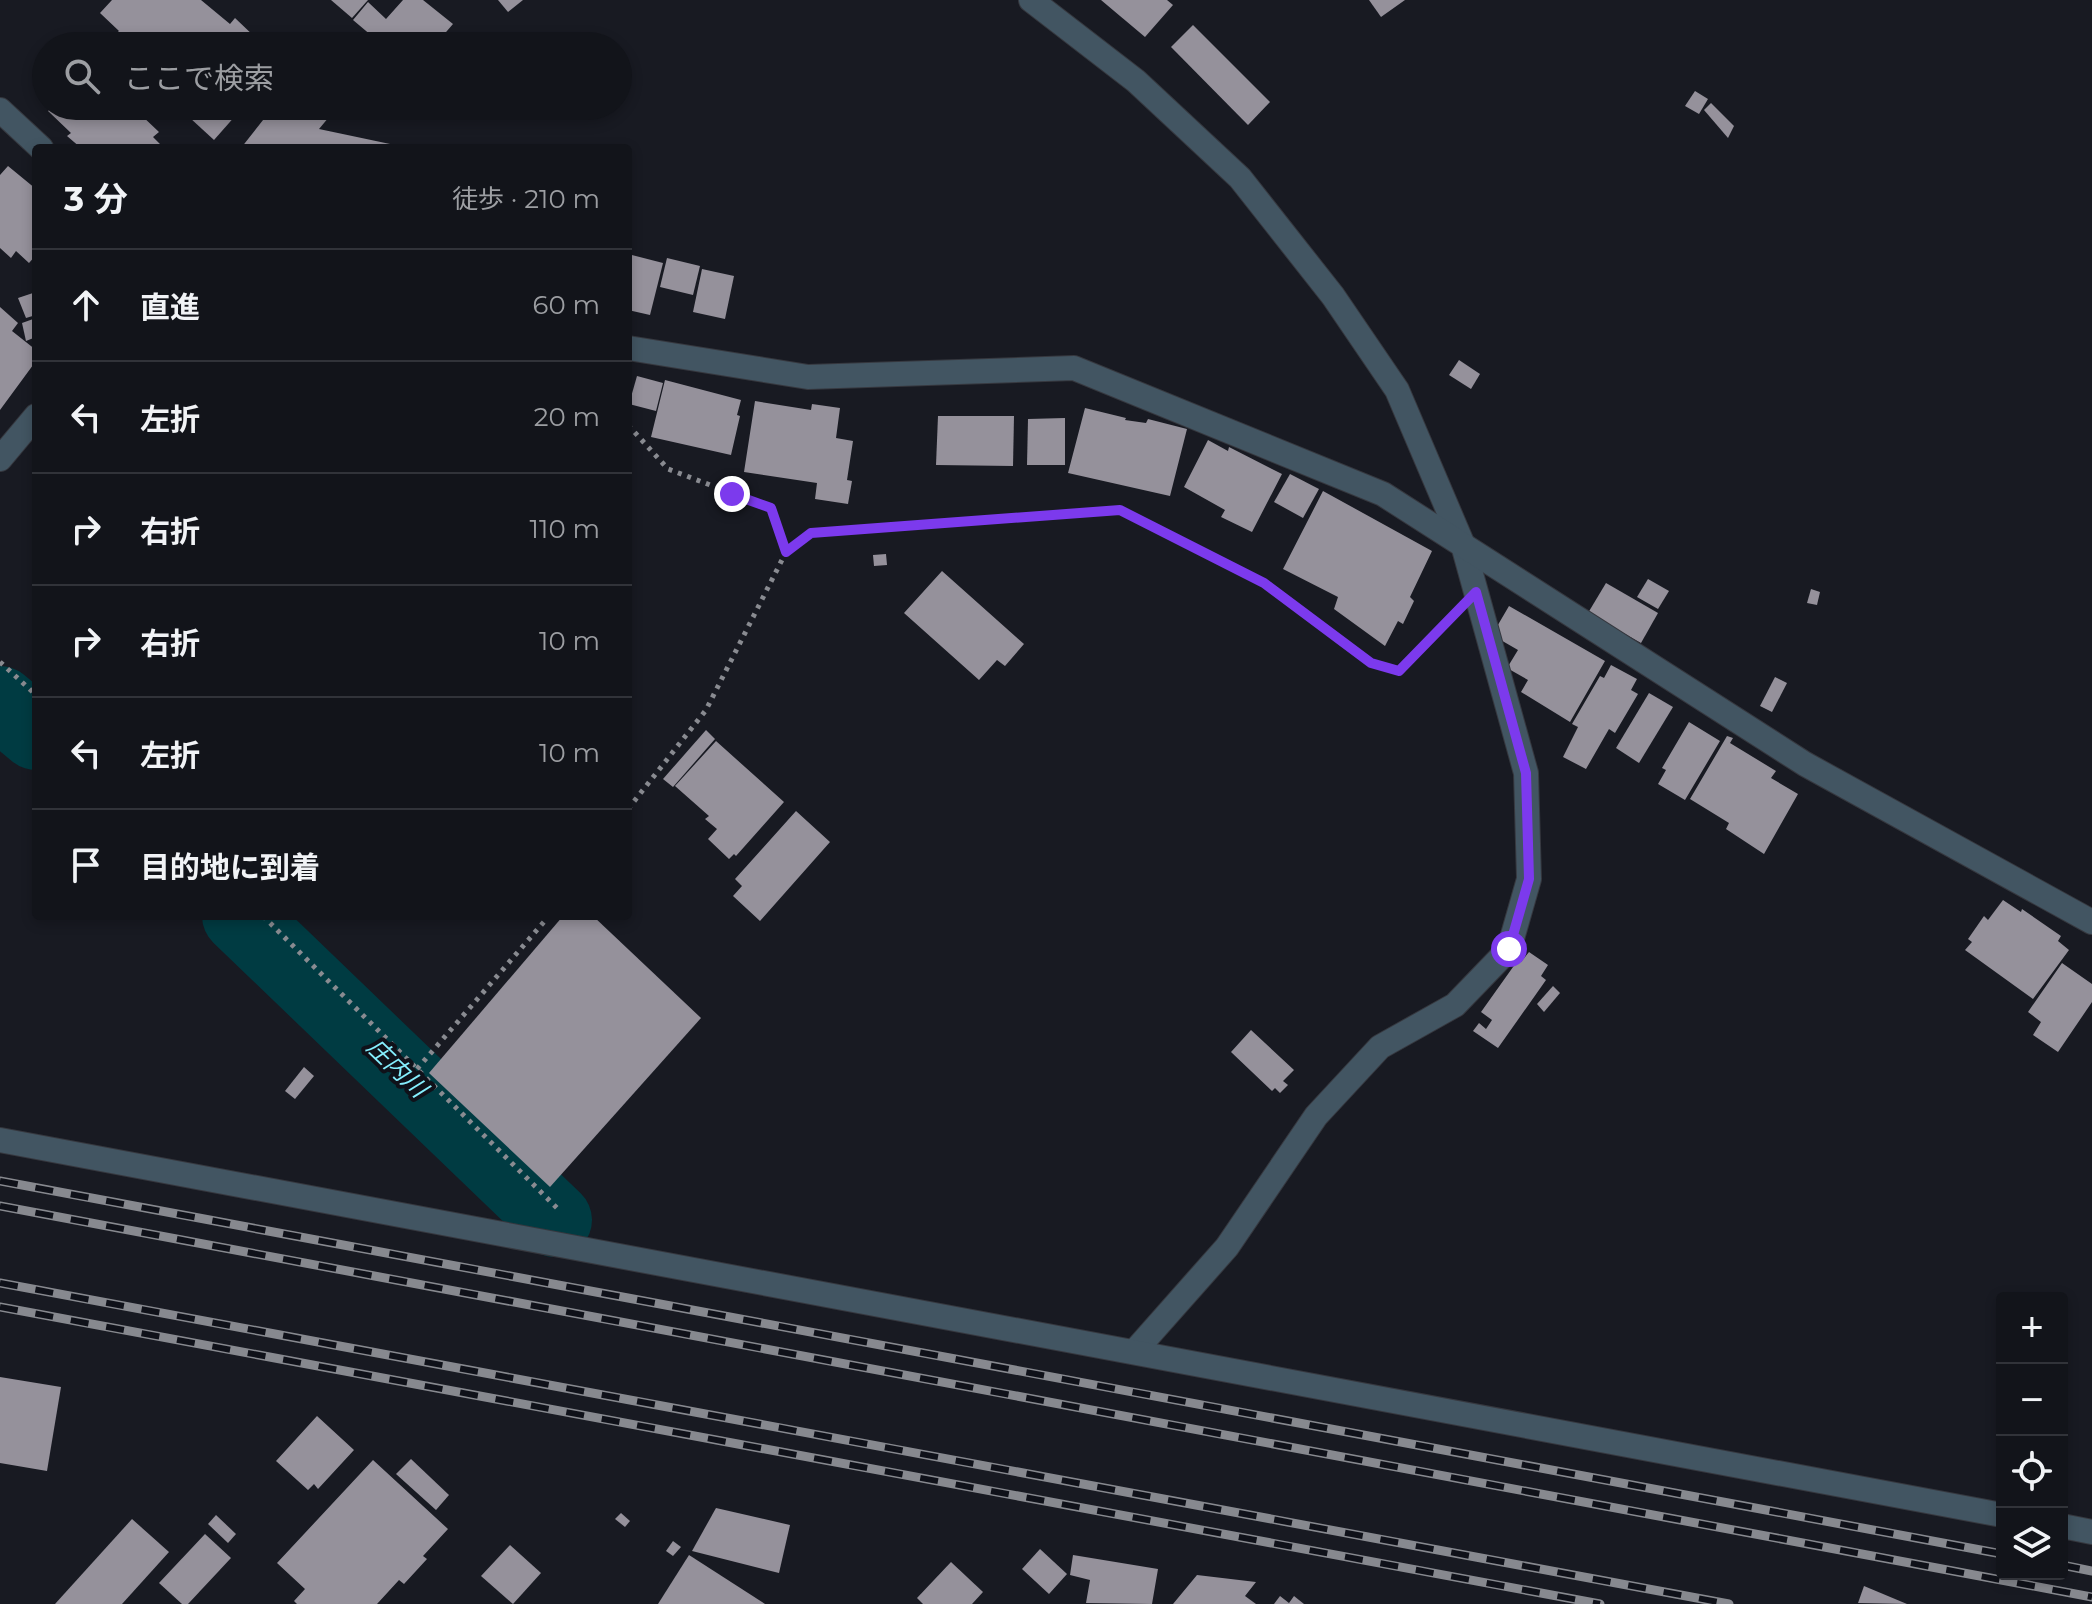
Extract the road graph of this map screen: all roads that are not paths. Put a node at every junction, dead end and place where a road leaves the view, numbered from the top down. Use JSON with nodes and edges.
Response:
{"nodes":[{"id":1,"x":1031,"y":0,"type":"edge"},
{"id":2,"x":0,"y":110,"type":"edge"},
{"id":3,"x":37,"y":144,"type":"edge"},
{"id":4,"x":632,"y":349,"type":"edge"},
{"id":5,"x":32,"y":421,"type":"edge"},
{"id":6,"x":0,"y":459,"type":"edge"},
{"id":7,"x":1463,"y":545,"type":"junction"},
{"id":8,"x":2092,"y":922,"type":"edge"},
{"id":9,"x":0,"y":1140,"type":"edge"},
{"id":10,"x":1134,"y":1352,"type":"junction"},
{"id":11,"x":1996,"y":1514,"type":"edge"},
{"id":12,"x":2068,"y":1527,"type":"edge"},
{"id":13,"x":2092,"y":1532,"type":"edge"}],
"edges":[{"from":1,"to":7,"type":"street"},
{"from":2,"to":3,"type":"street"},
{"from":4,"to":7,"type":"street"},
{"from":5,"to":6,"type":"street"},
{"from":7,"to":8,"type":"street"},
{"from":7,"to":10,"type":"street"},
{"from":9,"to":10,"type":"street"},
{"from":10,"to":11,"type":"street"},
{"from":12,"to":13,"type":"street"}]}
